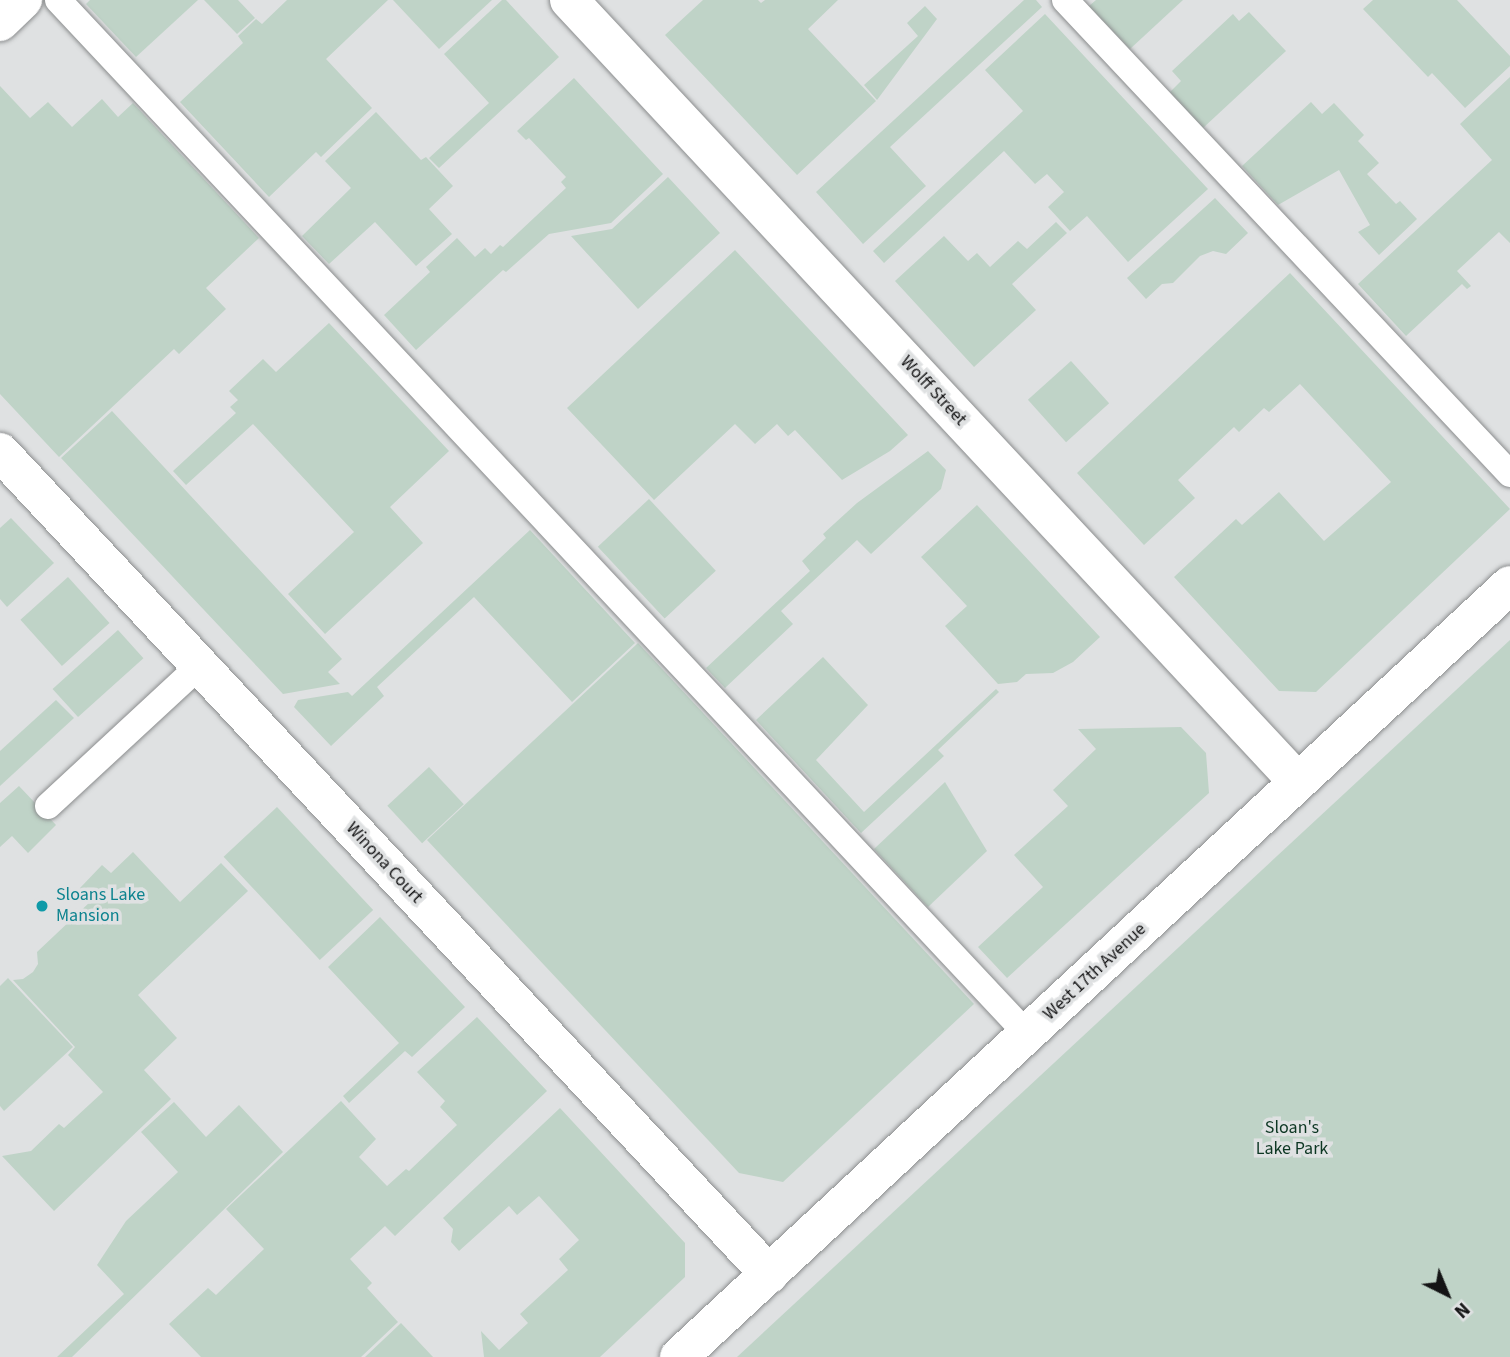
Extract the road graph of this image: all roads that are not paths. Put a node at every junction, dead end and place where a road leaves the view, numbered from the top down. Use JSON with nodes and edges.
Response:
{"nodes":[{"id":1,"x":23,"y":0,"type":"edge"},
{"id":2,"x":58,"y":0,"type":"edge"},
{"id":3,"x":569,"y":0,"type":"edge"},
{"id":4,"x":1065,"y":0,"type":"edge"},
{"id":5,"x":0,"y":22,"type":"edge"},
{"id":6,"x":2,"y":459,"type":"edge"},
{"id":7,"x":1510,"y":474,"type":"edge"},
{"id":8,"x":1510,"y":585,"type":"edge"},
{"id":9,"x":200,"y":665,"type":"junction"},
{"id":10,"x":1298,"y":782,"type":"junction"},
{"id":11,"x":48,"y":806,"type":"dead end"},
{"id":12,"x":1028,"y":1035,"type":"junction"},
{"id":13,"x":769,"y":1274,"type":"junction"},
{"id":14,"x":679,"y":1357,"type":"edge"}],
"edges":[{"from":1,"to":5,"type":"street"},
{"from":2,"to":12,"type":"lane"},
{"from":3,"to":10,"type":"street","name":"Wolff Street"},
{"from":4,"to":7,"type":"lane"},
{"from":6,"to":9,"type":"street","name":"Winona Court"},
{"from":8,"to":10,"type":"street","name":"West 17th Avenue"},
{"from":9,"to":11,"type":"lane"},
{"from":9,"to":13,"type":"street","name":"Winona Court"},
{"from":10,"to":12,"type":"street","name":"West 17th Avenue"},
{"from":12,"to":13,"type":"street","name":"West 17th Avenue"},
{"from":13,"to":14,"type":"street","name":"West 17th Avenue"}]}
